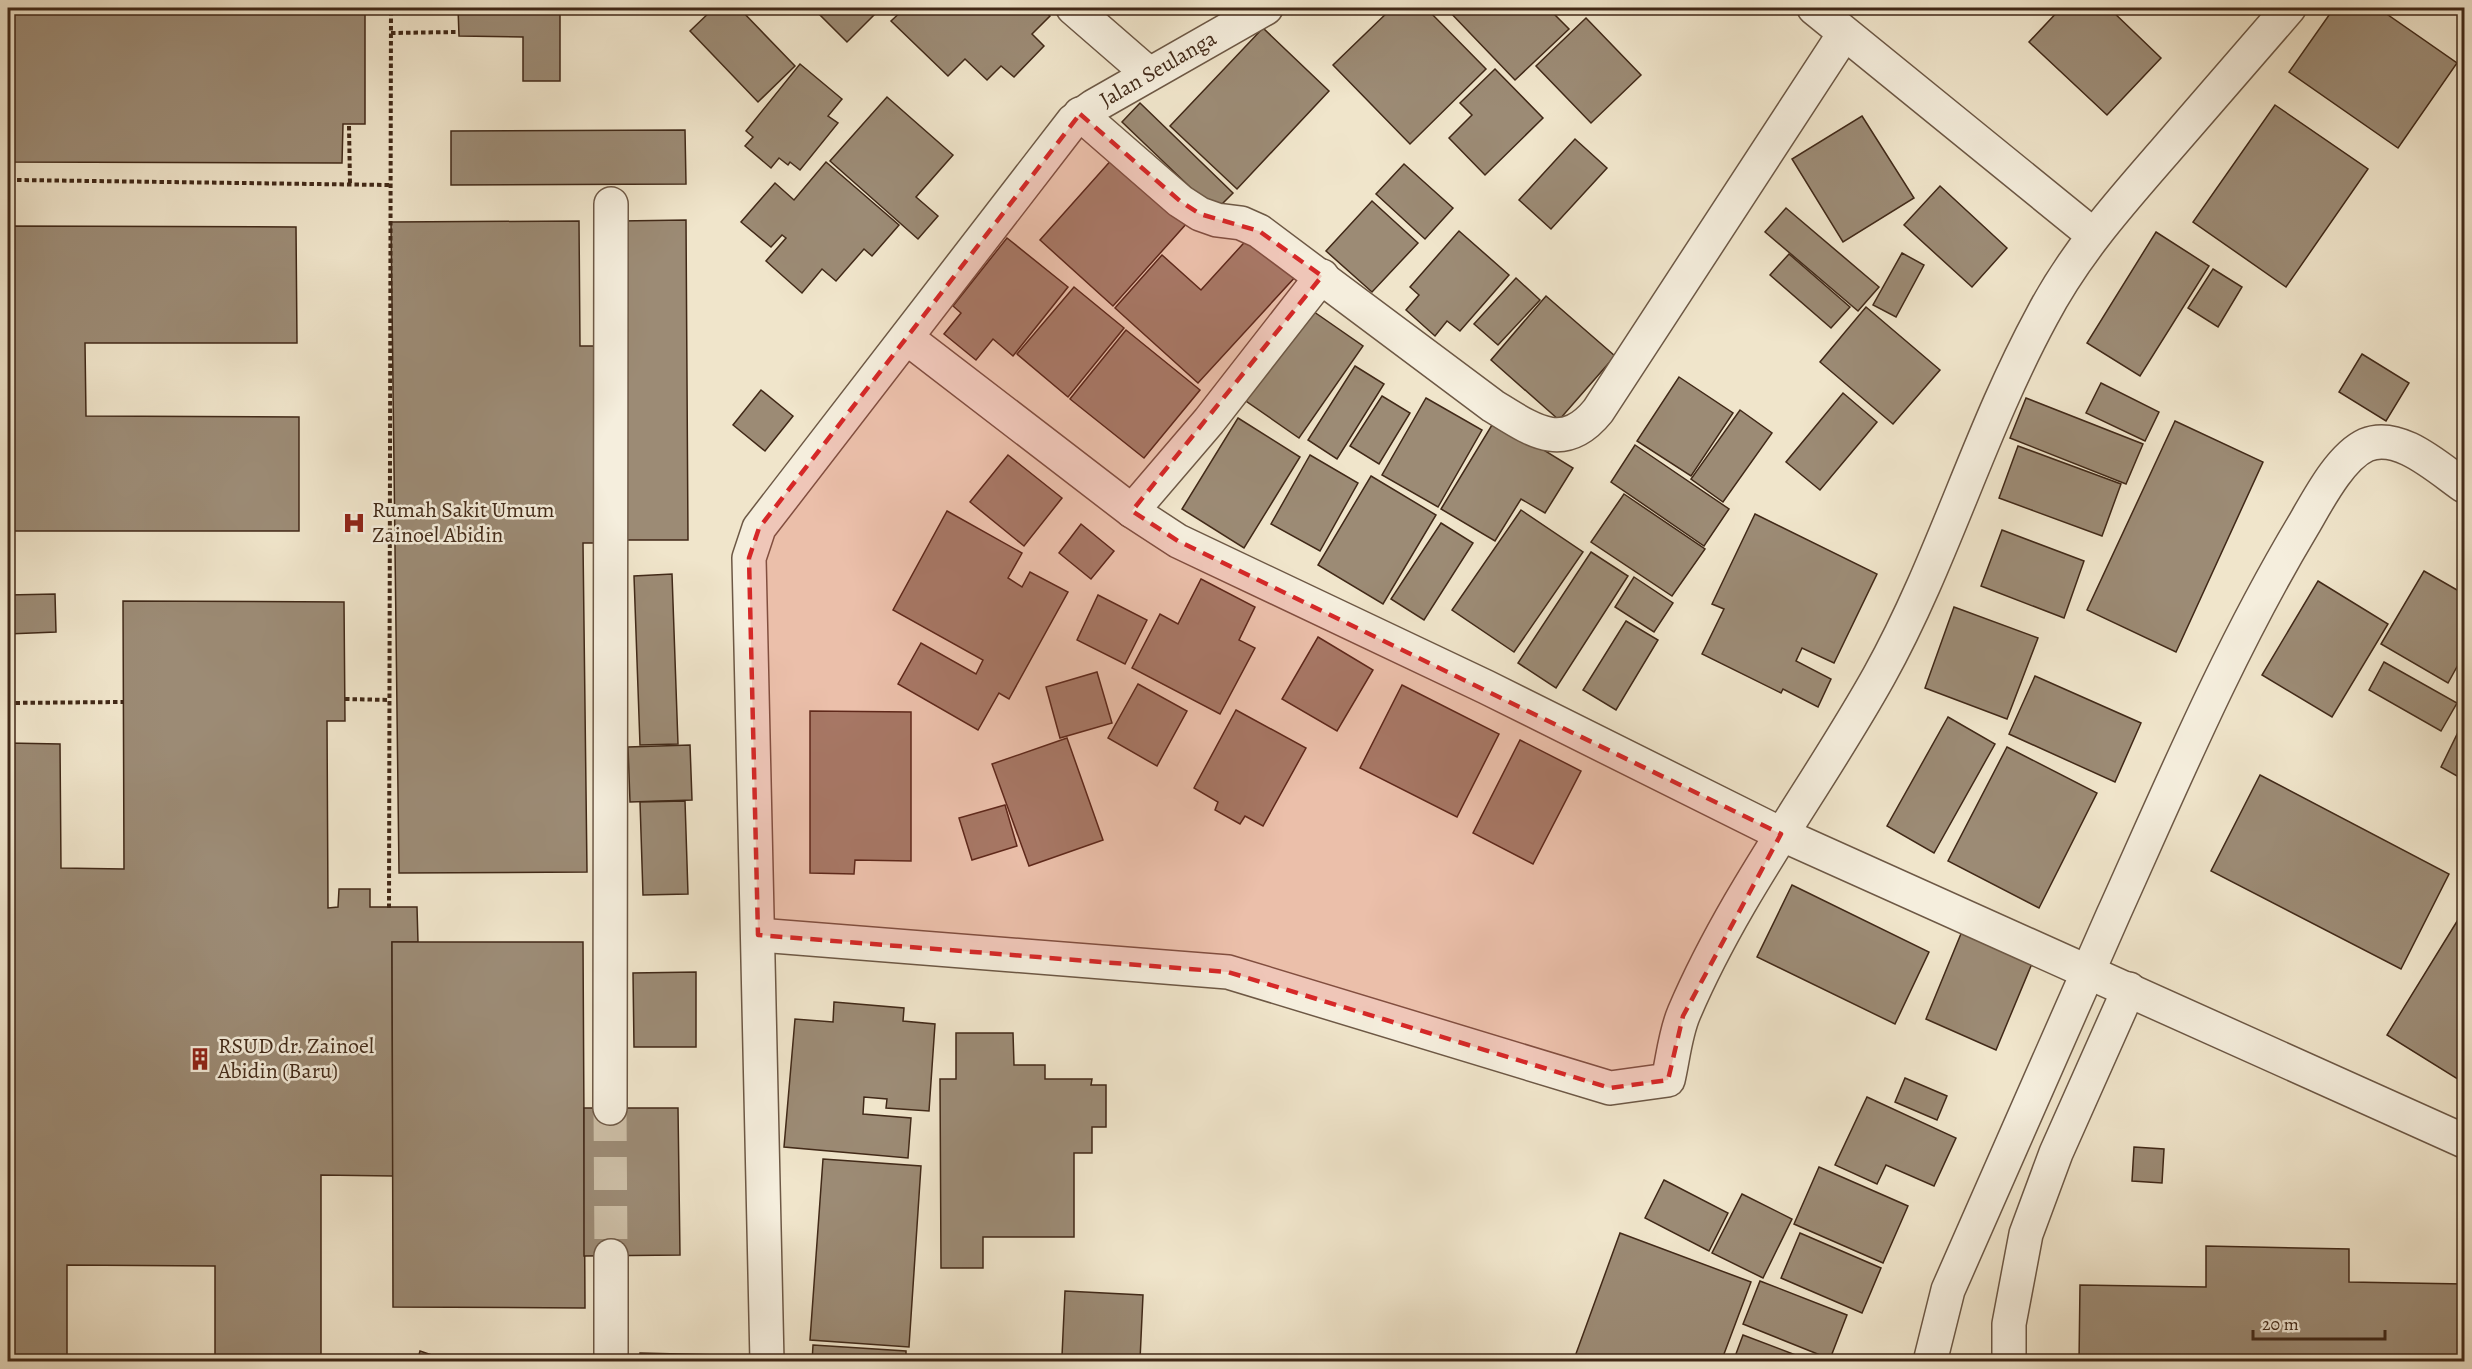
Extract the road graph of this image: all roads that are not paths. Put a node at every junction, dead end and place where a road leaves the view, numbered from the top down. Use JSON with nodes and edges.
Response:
{"nodes":[{"id":1,"x":1073,"y":8,"type":"edge"},
{"id":2,"x":1266,"y":8,"type":"edge"},
{"id":3,"x":1814,"y":8,"type":"edge"},
{"id":4,"x":2289,"y":8,"type":"edge"},
{"id":5,"x":1844,"y":34,"type":"junction"},
{"id":6,"x":1149,"y":74,"type":"junction"},
{"id":7,"x":1080,"y":114,"type":"junction"},
{"id":8,"x":611,"y":204,"type":"dead end"},
{"id":9,"x":2092,"y":234,"type":"junction"},
{"id":10,"x":1322,"y":276,"type":"junction"},
{"id":11,"x":908,"y":338,"type":"junction"},
{"id":12,"x":2464,"y":486,"type":"edge"},
{"id":13,"x":1132,"y":511,"type":"junction"},
{"id":14,"x":1781,"y":834,"type":"junction"},
{"id":15,"x":758,"y":935,"type":"junction"},
{"id":16,"x":2088,"y":971,"type":"junction"},
{"id":17,"x":2129,"y":989,"type":"junction"},
{"id":18,"x":610,"y":1108,"type":"tunnel mouth"},
{"id":19,"x":2464,"y":1141,"type":"edge"},
{"id":20,"x":610,"y":1256,"type":"tunnel mouth"},
{"id":21,"x":611,"y":1362,"type":"edge"},
{"id":22,"x":767,"y":1362,"type":"edge"},
{"id":23,"x":1930,"y":1362,"type":"edge"},
{"id":24,"x":2009,"y":1362,"type":"edge"}],
"edges":[{"from":1,"to":6,"type":"street"},
{"from":2,"to":6,"type":"street","name":"Jalan Seulanga"},
{"from":3,"to":5,"type":"street"},
{"from":4,"to":9,"type":"street"},
{"from":5,"to":9,"type":"street"},
{"from":5,"to":10,"type":"street"},
{"from":6,"to":7,"type":"street","name":"Jalan Seulanga"},
{"from":7,"to":10,"type":"street"},
{"from":7,"to":11,"type":"street"},
{"from":8,"to":18,"type":"street"},
{"from":9,"to":14,"type":"street"},
{"from":10,"to":13,"type":"street"},
{"from":11,"to":13,"type":"street"},
{"from":11,"to":15,"type":"street"},
{"from":12,"to":16,"type":"street"},
{"from":13,"to":14,"type":"street"},
{"from":14,"to":15,"type":"street"},
{"from":14,"to":16,"type":"street"},
{"from":15,"to":22,"type":"street"},
{"from":16,"to":17,"type":"street"},
{"from":16,"to":23,"type":"street"},
{"from":17,"to":19,"type":"street"},
{"from":17,"to":24,"type":"street"},
{"from":20,"to":21,"type":"street"}]}
